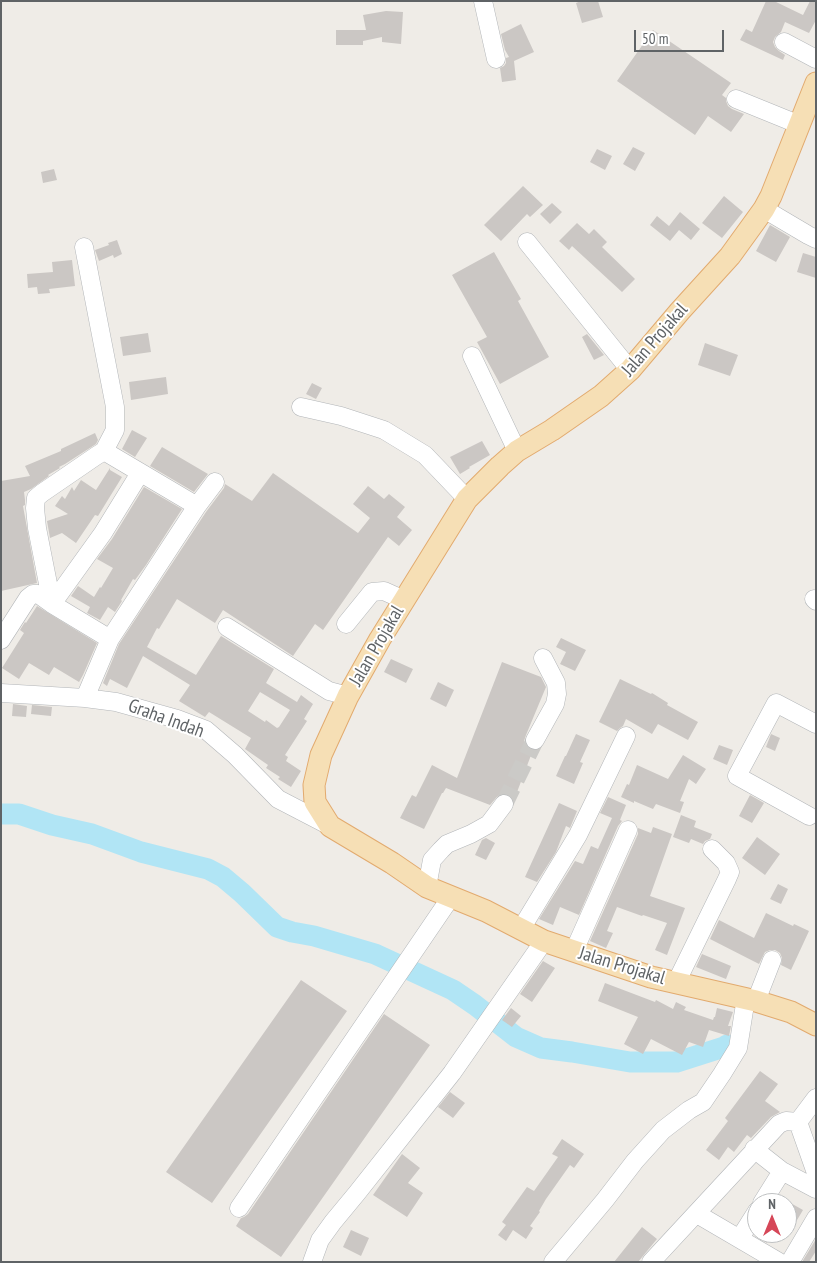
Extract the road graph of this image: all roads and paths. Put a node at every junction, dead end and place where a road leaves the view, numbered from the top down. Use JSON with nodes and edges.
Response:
{"nodes":[{"id":1,"x":484,"y":1,"type":"edge"},
{"id":2,"x":784,"y":42,"type":"dead end"},
{"id":3,"x":496,"y":59,"type":"dead end"},
{"id":4,"x":816,"y":59,"type":"edge"},
{"id":5,"x":816,"y":83,"type":"edge"},
{"id":6,"x":736,"y":99,"type":"dead end"},
{"id":7,"x":800,"y":125,"type":"junction"},
{"id":8,"x":764,"y":209,"type":"junction"},
{"id":9,"x":816,"y":239,"type":"edge"},
{"id":10,"x":527,"y":242,"type":"dead end"},
{"id":11,"x":84,"y":247,"type":"dead end"},
{"id":12,"x":472,"y":356,"type":"dead end"},
{"id":13,"x":630,"y":370,"type":"junction"},
{"id":14,"x":301,"y":407,"type":"dead end"},
{"id":15,"x":104,"y":451,"type":"junction"},
{"id":16,"x":517,"y":452,"type":"junction"},
{"id":17,"x":140,"y":473,"type":"junction"},
{"id":18,"x":215,"y":482,"type":"dead end"},
{"id":19,"x":467,"y":499,"type":"junction"},
{"id":20,"x":197,"y":506,"type":"junction"},
{"id":21,"x":404,"y":600,"type":"junction"},
{"id":22,"x":52,"y":604,"type":"junction"},
{"id":23,"x":346,"y":624,"type":"dead end"},
{"id":24,"x":227,"y":626,"type":"dead end"},
{"id":25,"x":1,"y":640,"type":"edge"},
{"id":26,"x":110,"y":640,"type":"junction"},
{"id":27,"x":543,"y":658,"type":"dead end"},
{"id":28,"x":1,"y":693,"type":"edge"},
{"id":29,"x":348,"y":696,"type":"junction"},
{"id":30,"x":85,"y":698,"type":"junction"},
{"id":31,"x":816,"y":724,"type":"edge"},
{"id":32,"x":626,"y":736,"type":"dead end"},
{"id":33,"x":535,"y":740,"type":"tunnel mouth"},
{"id":34,"x":504,"y":804,"type":"tunnel mouth"},
{"id":35,"x":809,"y":816,"type":"dead end"},
{"id":36,"x":330,"y":826,"type":"junction"},
{"id":37,"x":628,"y":830,"type":"dead end"},
{"id":38,"x":712,"y":849,"type":"dead end"},
{"id":39,"x":427,"y":887,"type":"junction"},
{"id":40,"x":451,"y":897,"type":"junction"},
{"id":41,"x":521,"y":929,"type":"junction"},
{"id":42,"x":544,"y":941,"type":"junction"},
{"id":43,"x":574,"y":951,"type":"junction"},
{"id":44,"x":772,"y":960,"type":"dead end"},
{"id":45,"x":676,"y":983,"type":"junction"},
{"id":46,"x":751,"y":1000,"type":"junction"},
{"id":47,"x":816,"y":1024,"type":"edge"},
{"id":48,"x":812,"y":1103,"type":"edge"},
{"id":49,"x":798,"y":1122,"type":"junction"},
{"id":50,"x":754,"y":1149,"type":"junction"},
{"id":51,"x":782,"y":1171,"type":"junction"},
{"id":52,"x":816,"y":1174,"type":"edge"},
{"id":53,"x":816,"y":1189,"type":"edge"},
{"id":54,"x":768,"y":1193,"type":"edge"},
{"id":55,"x":239,"y":1208,"type":"dead end"},
{"id":56,"x":697,"y":1214,"type":"junction"},
{"id":57,"x":816,"y":1218,"type":"edge"},
{"id":58,"x":747,"y":1227,"type":"edge"},
{"id":59,"x":740,"y":1238,"type":"junction"},
{"id":60,"x":312,"y":1262,"type":"edge"},
{"id":61,"x":553,"y":1262,"type":"edge"},
{"id":62,"x":651,"y":1262,"type":"edge"},
{"id":63,"x":780,"y":1262,"type":"edge"},
{"id":64,"x":790,"y":1262,"type":"edge"}],
"edges":[{"from":1,"to":3,"type":"street"},
{"from":2,"to":4,"type":"street"},
{"from":5,"to":7,"type":"main road","name":"Jalan Projakal"},
{"from":6,"to":7,"type":"street"},
{"from":7,"to":8,"type":"main road","name":"Jalan Projakal"},
{"from":8,"to":9,"type":"street"},
{"from":8,"to":13,"type":"main road","name":"Jalan Projakal"},
{"from":10,"to":13,"type":"street"},
{"from":11,"to":15,"type":"street"},
{"from":12,"to":16,"type":"street"},
{"from":13,"to":16,"type":"main road","name":"Jalan Projakal"},
{"from":14,"to":19,"type":"street"},
{"from":15,"to":17,"type":"street"},
{"from":15,"to":22,"type":"street"},
{"from":16,"to":19,"type":"main road","name":"Jalan Projakal"},
{"from":17,"to":20,"type":"street"},
{"from":17,"to":22,"type":"street"},
{"from":18,"to":20,"type":"street"},
{"from":19,"to":21,"type":"main road","name":"Jalan Projakal"},
{"from":20,"to":26,"type":"street"},
{"from":21,"to":23,"type":"street"},
{"from":21,"to":29,"type":"main road","name":"Jalan Projakal"},
{"from":22,"to":25,"type":"street"},
{"from":22,"to":26,"type":"street"},
{"from":24,"to":29,"type":"street"},
{"from":26,"to":30,"type":"street"},
{"from":27,"to":33,"type":"street"},
{"from":28,"to":30,"type":"street","name":"Graha Indah"},
{"from":29,"to":36,"type":"main road","name":"Jalan Projakal"},
{"from":30,"to":36,"type":"street","name":"Graha Indah"},
{"from":31,"to":35,"type":"street"},
{"from":32,"to":41,"type":"street"},
{"from":34,"to":39,"type":"street"},
{"from":36,"to":39,"type":"main road","name":"Jalan Projakal"},
{"from":37,"to":43,"type":"street"},
{"from":38,"to":45,"type":"street"},
{"from":39,"to":40,"type":"main road","name":"Jalan Projakal"},
{"from":40,"to":41,"type":"main road","name":"Jalan Projakal"},
{"from":40,"to":55,"type":"street"},
{"from":41,"to":42,"type":"main road","name":"Jalan Projakal"},
{"from":42,"to":43,"type":"main road","name":"Jalan Projakal"},
{"from":42,"to":60,"type":"street"},
{"from":43,"to":45,"type":"main road","name":"Jalan Projakal"},
{"from":44,"to":46,"type":"street"},
{"from":45,"to":46,"type":"main road","name":"Jalan Projakal"},
{"from":46,"to":47,"type":"main road","name":"Jalan Projakal"},
{"from":46,"to":61,"type":"street"},
{"from":48,"to":49,"type":"street"},
{"from":49,"to":50,"type":"street"},
{"from":49,"to":52,"type":"street"},
{"from":50,"to":51,"type":"street"},
{"from":50,"to":56,"type":"street"},
{"from":51,"to":53,"type":"street"},
{"from":51,"to":54,"type":"street"},
{"from":56,"to":59,"type":"street"},
{"from":56,"to":62,"type":"street"},
{"from":57,"to":64,"type":"street"},
{"from":58,"to":59,"type":"street"},
{"from":59,"to":63,"type":"street"}]}
